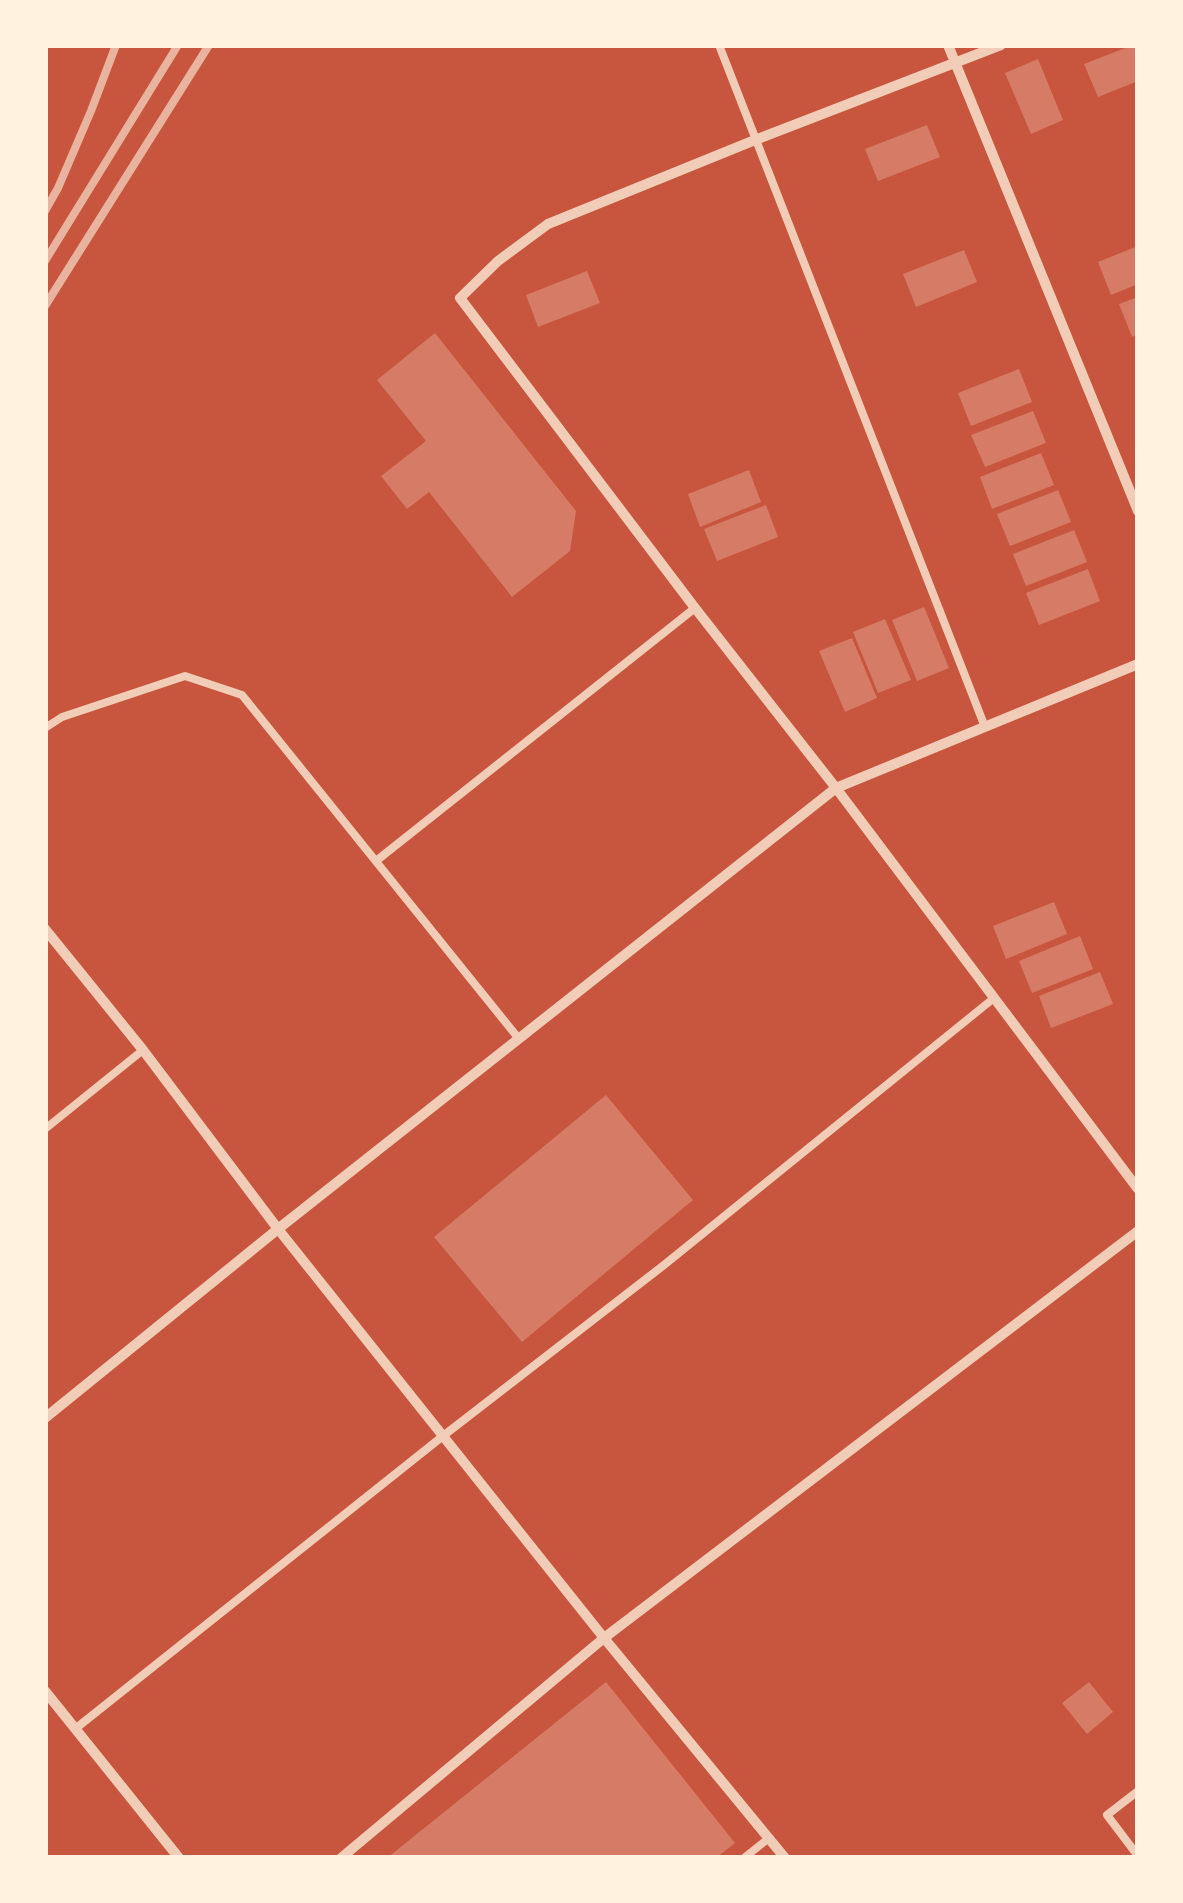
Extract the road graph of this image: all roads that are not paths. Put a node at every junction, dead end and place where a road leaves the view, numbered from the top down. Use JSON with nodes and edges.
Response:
{"nodes":[{"id":1,"x":719,"y":45,"type":"edge"},
{"id":2,"x":948,"y":45,"type":"edge"},
{"id":3,"x":1001,"y":45,"type":"edge"},
{"id":4,"x":955,"y":63,"type":"junction"},
{"id":5,"x":755,"y":140,"type":"junction"},
{"id":6,"x":1138,"y":511,"type":"edge"},
{"id":7,"x":695,"y":608,"type":"junction"},
{"id":8,"x":1138,"y":664,"type":"edge"},
{"id":9,"x":985,"y":727,"type":"junction"},
{"id":10,"x":45,"y":728,"type":"edge"},
{"id":11,"x":836,"y":788,"type":"junction"},
{"id":12,"x":376,"y":861,"type":"junction"},
{"id":13,"x":45,"y":929,"type":"edge"},
{"id":14,"x":994,"y":998,"type":"junction"},
{"id":15,"x":518,"y":1039,"type":"junction"},
{"id":16,"x":143,"y":1050,"type":"junction"},
{"id":17,"x":45,"y":1129,"type":"edge"},
{"id":18,"x":1138,"y":1188,"type":"edge"},
{"id":19,"x":278,"y":1229,"type":"junction"},
{"id":20,"x":1138,"y":1232,"type":"edge"},
{"id":21,"x":45,"y":1418,"type":"edge"},
{"id":22,"x":444,"y":1436,"type":"junction"},
{"id":23,"x":604,"y":1638,"type":"junction"},
{"id":24,"x":45,"y":1691,"type":"edge"},
{"id":25,"x":76,"y":1729,"type":"junction"},
{"id":26,"x":1138,"y":1791,"type":"edge"},
{"id":27,"x":769,"y":1838,"type":"junction"},
{"id":28,"x":1138,"y":1856,"type":"edge"},
{"id":29,"x":179,"y":1858,"type":"edge"},
{"id":30,"x":342,"y":1858,"type":"edge"},
{"id":31,"x":744,"y":1858,"type":"edge"},
{"id":32,"x":786,"y":1858,"type":"edge"}],
"edges":[{"from":1,"to":5,"type":"lane"},
{"from":2,"to":4,"type":"street"},
{"from":3,"to":4,"type":"street"},
{"from":4,"to":5,"type":"street"},
{"from":4,"to":6,"type":"street"},
{"from":5,"to":7,"type":"street"},
{"from":5,"to":9,"type":"lane"},
{"from":7,"to":11,"type":"street"},
{"from":7,"to":12,"type":"lane"},
{"from":8,"to":9,"type":"street"},
{"from":9,"to":11,"type":"street"},
{"from":10,"to":12,"type":"lane"},
{"from":11,"to":14,"type":"street"},
{"from":11,"to":15,"type":"street"},
{"from":12,"to":15,"type":"lane"},
{"from":13,"to":16,"type":"street"},
{"from":14,"to":18,"type":"street"},
{"from":14,"to":22,"type":"lane"},
{"from":15,"to":19,"type":"street"},
{"from":16,"to":17,"type":"lane"},
{"from":16,"to":19,"type":"street"},
{"from":19,"to":21,"type":"street"},
{"from":19,"to":22,"type":"street"},
{"from":20,"to":23,"type":"street"},
{"from":22,"to":23,"type":"street"},
{"from":22,"to":25,"type":"lane"},
{"from":23,"to":27,"type":"street"},
{"from":23,"to":30,"type":"street"},
{"from":24,"to":25,"type":"street"},
{"from":25,"to":29,"type":"street"},
{"from":26,"to":28,"type":"lane"},
{"from":27,"to":31,"type":"lane"},
{"from":27,"to":32,"type":"street"}]}
